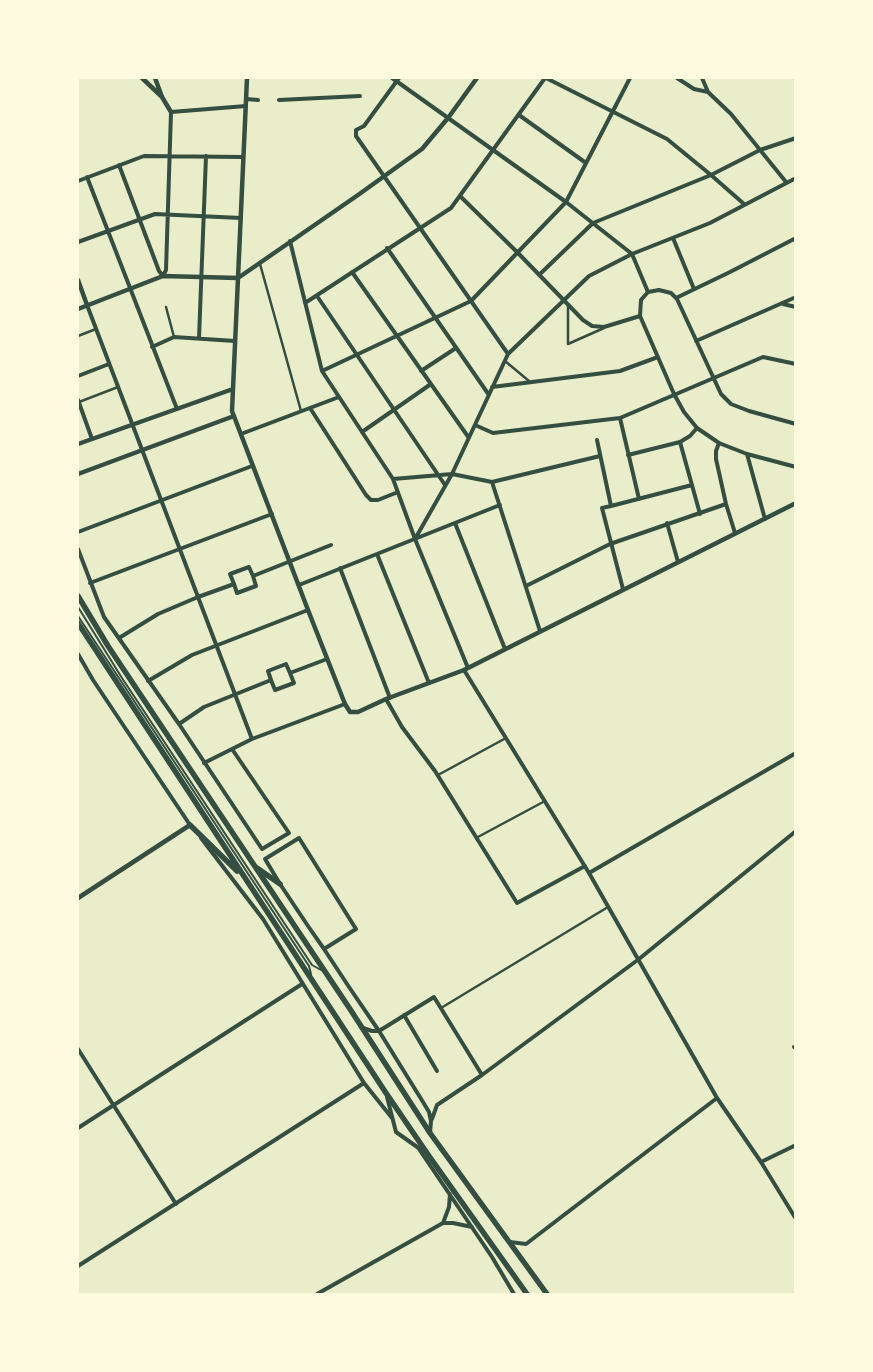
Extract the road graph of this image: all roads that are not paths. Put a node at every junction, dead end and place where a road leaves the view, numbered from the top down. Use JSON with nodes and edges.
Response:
{"nodes":[{"id":1,"x":142,"y":78,"type":"edge"},
{"id":2,"x":154,"y":78,"type":"edge"},
{"id":3,"x":247,"y":78,"type":"edge"},
{"id":4,"x":392,"y":78,"type":"edge"},
{"id":5,"x":477,"y":78,"type":"edge"},
{"id":6,"x":545,"y":78,"type":"edge"},
{"id":7,"x":629,"y":78,"type":"edge"},
{"id":8,"x":677,"y":78,"type":"edge"},
{"id":9,"x":702,"y":78,"type":"edge"},
{"id":10,"x":398,"y":79,"type":"edge"},
{"id":11,"x":708,"y":92,"type":"junction"},
{"id":12,"x":360,"y":96,"type":"dead end"},
{"id":13,"x":162,"y":97,"type":"junction"},
{"id":14,"x":246,"y":99,"type":"junction"},
{"id":15,"x":258,"y":100,"type":"dead end"},
{"id":16,"x":279,"y":100,"type":"dead end"},
{"id":17,"x":246,"y":106,"type":"junction"},
{"id":18,"x":171,"y":112,"type":"junction"},
{"id":19,"x":611,"y":112,"type":"junction"},
{"id":20,"x":519,"y":115,"type":"junction"},
{"id":21,"x":448,"y":118,"type":"junction"},
{"id":22,"x":796,"y":138,"type":"edge"},
{"id":23,"x":493,"y":150,"type":"junction"},
{"id":24,"x":760,"y":150,"type":"junction"},
{"id":25,"x":170,"y":156,"type":"junction"},
{"id":26,"x":206,"y":156,"type":"junction"},
{"id":27,"x":243,"y":157,"type":"junction"},
{"id":28,"x":586,"y":163,"type":"junction"},
{"id":29,"x":119,"y":165,"type":"junction"},
{"id":30,"x":711,"y":175,"type":"junction"},
{"id":31,"x":384,"y":176,"type":"junction"},
{"id":32,"x":87,"y":177,"type":"junction"},
{"id":33,"x":796,"y":178,"type":"edge"},
{"id":34,"x":78,"y":181,"type":"edge"},
{"id":35,"x":786,"y":182,"type":"junction"},
{"id":36,"x":460,"y":196,"type":"junction"},
{"id":37,"x":566,"y":202,"type":"junction"},
{"id":38,"x":744,"y":204,"type":"junction"},
{"id":39,"x":168,"y":215,"type":"junction"},
{"id":40,"x":204,"y":216,"type":"junction"},
{"id":41,"x":241,"y":218,"type":"junction"},
{"id":42,"x":140,"y":219,"type":"junction"},
{"id":43,"x":594,"y":223,"type":"junction"},
{"id":44,"x":419,"y":228,"type":"junction"},
{"id":45,"x":108,"y":231,"type":"junction"},
{"id":46,"x":672,"y":238,"type":"junction"},
{"id":47,"x":796,"y":238,"type":"edge"},
{"id":48,"x":290,"y":241,"type":"junction"},
{"id":49,"x":78,"y":242,"type":"edge"},
{"id":50,"x":387,"y":248,"type":"junction"},
{"id":51,"x":518,"y":253,"type":"junction"},
{"id":52,"x":632,"y":254,"type":"junction"},
{"id":53,"x":259,"y":263,"type":"junction"},
{"id":54,"x":352,"y":272,"type":"junction"},
{"id":55,"x":539,"y":275,"type":"junction"},
{"id":56,"x":163,"y":276,"type":"junction"},
{"id":57,"x":201,"y":277,"type":"junction"},
{"id":58,"x":238,"y":278,"type":"junction"},
{"id":59,"x":78,"y":280,"type":"edge"},
{"id":60,"x":130,"y":289,"type":"junction"},
{"id":61,"x":694,"y":289,"type":"junction"},
{"id":62,"x":648,"y":292,"type":"junction"},
{"id":63,"x":317,"y":296,"type":"junction"},
{"id":64,"x":796,"y":297,"type":"edge"},
{"id":65,"x":676,"y":298,"type":"junction"},
{"id":66,"x":471,"y":300,"type":"junction"},
{"id":67,"x":564,"y":300,"type":"junction"},
{"id":68,"x":305,"y":303,"type":"junction"},
{"id":69,"x":783,"y":304,"type":"junction"},
{"id":70,"x":87,"y":305,"type":"junction"},
{"id":71,"x":568,"y":305,"type":"junction"},
{"id":72,"x":166,"y":307,"type":"dead end"},
{"id":73,"x":796,"y":307,"type":"edge"},
{"id":74,"x":78,"y":309,"type":"edge"},
{"id":75,"x":640,"y":316,"type":"junction"},
{"id":76,"x":435,"y":318,"type":"junction"},
{"id":77,"x":606,"y":327,"type":"junction"},
{"id":78,"x":96,"y":329,"type":"junction"},
{"id":79,"x":396,"y":335,"type":"junction"},
{"id":80,"x":78,"y":336,"type":"edge"},
{"id":81,"x":174,"y":337,"type":"junction"},
{"id":82,"x":199,"y":338,"type":"junction"},
{"id":83,"x":235,"y":341,"type":"junction"},
{"id":84,"x":696,"y":341,"type":"junction"},
{"id":85,"x":152,"y":347,"type":"junction"},
{"id":86,"x":456,"y":348,"type":"junction"},
{"id":87,"x":356,"y":354,"type":"junction"},
{"id":88,"x":508,"y":354,"type":"junction"},
{"id":89,"x":658,"y":357,"type":"junction"},
{"id":90,"x":504,"y":362,"type":"junction"},
{"id":91,"x":109,"y":364,"type":"junction"},
{"id":92,"x":796,"y":364,"type":"edge"},
{"id":93,"x":322,"y":371,"type":"junction"},
{"id":94,"x":422,"y":371,"type":"junction"},
{"id":95,"x":78,"y":376,"type":"edge"},
{"id":96,"x":713,"y":378,"type":"junction"},
{"id":97,"x":531,"y":382,"type":"junction"},
{"id":98,"x":431,"y":384,"type":"junction"},
{"id":99,"x":118,"y":387,"type":"junction"},
{"id":100,"x":492,"y":387,"type":"junction"},
{"id":101,"x":233,"y":389,"type":"junction"},
{"id":102,"x":674,"y":394,"type":"junction"},
{"id":103,"x":489,"y":395,"type":"junction"},
{"id":104,"x":339,"y":397,"type":"junction"},
{"id":105,"x":78,"y":402,"type":"edge"},
{"id":106,"x":310,"y":408,"type":"junction"},
{"id":107,"x":177,"y":409,"type":"junction"},
{"id":108,"x":394,"y":410,"type":"junction"},
{"id":109,"x":301,"y":411,"type":"junction"},
{"id":110,"x":234,"y":416,"type":"junction"},
{"id":111,"x":620,"y":418,"type":"junction"},
{"id":112,"x":796,"y":424,"type":"edge"},
{"id":113,"x":132,"y":425,"type":"junction"},
{"id":114,"x":475,"y":425,"type":"junction"},
{"id":115,"x":697,"y":428,"type":"junction"},
{"id":116,"x":362,"y":432,"type":"junction"},
{"id":117,"x":241,"y":434,"type":"junction"},
{"id":118,"x":468,"y":438,"type":"junction"},
{"id":119,"x":92,"y":439,"type":"junction"},
{"id":120,"x":596,"y":440,"type":"dead end"},
{"id":121,"x":680,"y":442,"type":"junction"},
{"id":122,"x":719,"y":443,"type":"junction"},
{"id":123,"x":78,"y":444,"type":"edge"},
{"id":124,"x":142,"y":450,"type":"junction"},
{"id":125,"x":747,"y":454,"type":"junction"},
{"id":126,"x":628,"y":455,"type":"junction"},
{"id":127,"x":600,"y":456,"type":"junction"},
{"id":128,"x":252,"y":466,"type":"junction"},
{"id":129,"x":796,"y":467,"type":"edge"},
{"id":130,"x":78,"y":474,"type":"edge"},
{"id":131,"x":452,"y":474,"type":"junction"},
{"id":132,"x":438,"y":475,"type":"junction"},
{"id":133,"x":393,"y":479,"type":"junction"},
{"id":134,"x":492,"y":482,"type":"junction"},
{"id":135,"x":445,"y":485,"type":"junction"},
{"id":136,"x":692,"y":485,"type":"junction"},
{"id":137,"x":398,"y":492,"type":"junction"},
{"id":138,"x":639,"y":499,"type":"junction"},
{"id":139,"x":162,"y":500,"type":"junction"},
{"id":140,"x":796,"y":503,"type":"edge"},
{"id":141,"x":726,"y":504,"type":"junction"},
{"id":142,"x":500,"y":505,"type":"junction"},
{"id":143,"x":611,"y":506,"type":"junction"},
{"id":144,"x":272,"y":514,"type":"junction"},
{"id":145,"x":700,"y":514,"type":"junction"},
{"id":146,"x":765,"y":519,"type":"junction"},
{"id":147,"x":454,"y":523,"type":"junction"},
{"id":148,"x":667,"y":523,"type":"junction"},
{"id":149,"x":78,"y":532,"type":"edge"},
{"id":150,"x":735,"y":533,"type":"junction"},
{"id":151,"x":415,"y":539,"type":"junction"},
{"id":152,"x":610,"y":544,"type":"junction"},
{"id":153,"x":331,"y":545,"type":"dead end"},
{"id":154,"x":78,"y":549,"type":"edge"},
{"id":155,"x":180,"y":549,"type":"junction"},
{"id":156,"x":377,"y":554,"type":"junction"},
{"id":157,"x":290,"y":562,"type":"junction"},
{"id":158,"x":678,"y":562,"type":"junction"},
{"id":159,"x":340,"y":568,"type":"junction"},
{"id":160,"x":253,"y":576,"type":"junction"},
{"id":161,"x":90,"y":583,"type":"junction"},
{"id":162,"x":234,"y":584,"type":"junction"},
{"id":163,"x":299,"y":585,"type":"junction"},
{"id":164,"x":526,"y":586,"type":"junction"},
{"id":165,"x":623,"y":589,"type":"junction"},
{"id":166,"x":78,"y":596,"type":"edge"},
{"id":167,"x":198,"y":597,"type":"junction"},
{"id":168,"x":78,"y":607,"type":"edge"},
{"id":169,"x":308,"y":610,"type":"junction"},
{"id":170,"x":78,"y":616,"type":"edge"},
{"id":171,"x":78,"y":622,"type":"edge"},
{"id":172,"x":540,"y":631,"type":"junction"},
{"id":173,"x":119,"y":638,"type":"junction"},
{"id":174,"x":217,"y":645,"type":"junction"},
{"id":175,"x":505,"y":649,"type":"junction"},
{"id":176,"x":78,"y":654,"type":"edge"},
{"id":177,"x":327,"y":659,"type":"junction"},
{"id":178,"x":466,"y":669,"type":"junction"},
{"id":179,"x":290,"y":673,"type":"junction"},
{"id":180,"x":271,"y":680,"type":"junction"},
{"id":181,"x":148,"y":681,"type":"junction"},
{"id":182,"x":428,"y":683,"type":"junction"},
{"id":183,"x":235,"y":694,"type":"junction"},
{"id":184,"x":388,"y":698,"type":"junction"},
{"id":185,"x":345,"y":704,"type":"junction"},
{"id":186,"x":179,"y":724,"type":"junction"},
{"id":187,"x":506,"y":738,"type":"junction"},
{"id":188,"x":252,"y":739,"type":"junction"},
{"id":189,"x":232,"y":749,"type":"junction"},
{"id":190,"x":796,"y":753,"type":"edge"},
{"id":191,"x":204,"y":763,"type":"junction"},
{"id":192,"x":438,"y":776,"type":"junction"},
{"id":193,"x":545,"y":801,"type":"junction"},
{"id":194,"x":190,"y":825,"type":"junction"},
{"id":195,"x":796,"y":831,"type":"edge"},
{"id":196,"x":476,"y":838,"type":"junction"},
{"id":197,"x":254,"y":865,"type":"junction"},
{"id":198,"x":585,"y":866,"type":"junction"},
{"id":199,"x":589,"y":873,"type":"junction"},
{"id":200,"x":246,"y":879,"type":"junction"},
{"id":201,"x":280,"y":884,"type":"junction"},
{"id":202,"x":78,"y":898,"type":"edge"},
{"id":203,"x":609,"y":907,"type":"junction"},
{"id":204,"x":324,"y":949,"type":"junction"},
{"id":205,"x":638,"y":959,"type":"junction"},
{"id":206,"x":325,"y":972,"type":"junction"},
{"id":207,"x":312,"y":980,"type":"junction"},
{"id":208,"x":302,"y":984,"type":"junction"},
{"id":209,"x":441,"y":1008,"type":"junction"},
{"id":210,"x":404,"y":1015,"type":"junction"},
{"id":211,"x":362,"y":1028,"type":"junction"},
{"id":212,"x":379,"y":1031,"type":"junction"},
{"id":213,"x":78,"y":1049,"type":"edge"},
{"id":214,"x":437,"y":1071,"type":"dead end"},
{"id":215,"x":482,"y":1075,"type":"junction"},
{"id":216,"x":364,"y":1084,"type":"junction"},
{"id":217,"x":386,"y":1092,"type":"junction"},
{"id":218,"x":717,"y":1098,"type":"junction"},
{"id":219,"x":424,"y":1102,"type":"junction"},
{"id":220,"x":114,"y":1104,"type":"junction"},
{"id":221,"x":437,"y":1105,"type":"junction"},
{"id":222,"x":392,"y":1118,"type":"junction"},
{"id":223,"x":431,"y":1121,"type":"junction"},
{"id":224,"x":78,"y":1128,"type":"edge"},
{"id":225,"x":430,"y":1134,"type":"junction"},
{"id":226,"x":796,"y":1145,"type":"edge"},
{"id":227,"x":419,"y":1149,"type":"junction"},
{"id":228,"x":429,"y":1156,"type":"junction"},
{"id":229,"x":761,"y":1162,"type":"junction"},
{"id":230,"x":450,"y":1194,"type":"junction"},
{"id":231,"x":176,"y":1204,"type":"junction"},
{"id":232,"x":796,"y":1219,"type":"edge"},
{"id":233,"x":443,"y":1223,"type":"junction"},
{"id":234,"x":472,"y":1227,"type":"junction"},
{"id":235,"x":508,"y":1242,"type":"junction"},
{"id":236,"x":78,"y":1264,"type":"edge"},
{"id":237,"x":317,"y":1294,"type":"edge"},
{"id":238,"x":514,"y":1294,"type":"edge"},
{"id":239,"x":527,"y":1294,"type":"edge"},
{"id":240,"x":547,"y":1294,"type":"edge"}],
"edges":[{"from":1,"to":13,"type":"street"},
{"from":2,"to":13,"type":"street"},
{"from":3,"to":14,"type":"street"},
{"from":4,"to":10,"type":"street"},
{"from":5,"to":21,"type":"street"},
{"from":6,"to":19,"type":"street"},
{"from":6,"to":20,"type":"street"},
{"from":7,"to":19,"type":"street"},
{"from":8,"to":11,"type":"street"},
{"from":9,"to":11,"type":"street"},
{"from":10,"to":21,"type":"street"},
{"from":10,"to":31,"type":"street"},
{"from":11,"to":24,"type":"street"},
{"from":12,"to":16,"type":"street"},
{"from":13,"to":18,"type":"street"},
{"from":14,"to":15,"type":"street"},
{"from":14,"to":17,"type":"street"},
{"from":17,"to":18,"type":"street"},
{"from":17,"to":27,"type":"street"},
{"from":18,"to":25,"type":"street"},
{"from":19,"to":28,"type":"street"},
{"from":19,"to":30,"type":"street"},
{"from":20,"to":23,"type":"street"},
{"from":20,"to":28,"type":"street"},
{"from":21,"to":23,"type":"street"},
{"from":21,"to":31,"type":"street"},
{"from":22,"to":24,"type":"street"},
{"from":23,"to":36,"type":"street"},
{"from":23,"to":37,"type":"street"},
{"from":24,"to":30,"type":"street"},
{"from":24,"to":35,"type":"street"},
{"from":25,"to":26,"type":"street"},
{"from":25,"to":29,"type":"street"},
{"from":25,"to":39,"type":"street"},
{"from":26,"to":27,"type":"street"},
{"from":26,"to":40,"type":"street"},
{"from":27,"to":41,"type":"street"},
{"from":28,"to":37,"type":"street"},
{"from":29,"to":32,"type":"street"},
{"from":29,"to":42,"type":"street"},
{"from":30,"to":38,"type":"street"},
{"from":30,"to":43,"type":"street"},
{"from":31,"to":44,"type":"street"},
{"from":31,"to":48,"type":"street"},
{"from":32,"to":34,"type":"street"},
{"from":32,"to":45,"type":"street"},
{"from":33,"to":35,"type":"street"},
{"from":35,"to":38,"type":"street"},
{"from":36,"to":44,"type":"street"},
{"from":36,"to":51,"type":"street"},
{"from":37,"to":43,"type":"street"},
{"from":37,"to":51,"type":"street"},
{"from":38,"to":46,"type":"street"},
{"from":39,"to":40,"type":"street"},
{"from":39,"to":42,"type":"street"},
{"from":39,"to":56,"type":"street"},
{"from":40,"to":41,"type":"street"},
{"from":40,"to":57,"type":"street"},
{"from":41,"to":58,"type":"street"},
{"from":42,"to":45,"type":"street"},
{"from":42,"to":56,"type":"street"},
{"from":43,"to":52,"type":"street"},
{"from":43,"to":55,"type":"street"},
{"from":44,"to":50,"type":"street"},
{"from":44,"to":66,"type":"street"},
{"from":45,"to":49,"type":"street"},
{"from":45,"to":60,"type":"street"},
{"from":46,"to":52,"type":"street"},
{"from":46,"to":61,"type":"street"},
{"from":47,"to":61,"type":"street"},
{"from":48,"to":53,"type":"street"},
{"from":48,"to":68,"type":"street"},
{"from":50,"to":54,"type":"street"},
{"from":50,"to":76,"type":"street"},
{"from":51,"to":55,"type":"street"},
{"from":51,"to":66,"type":"street"},
{"from":52,"to":62,"type":"street"},
{"from":52,"to":67,"type":"street"},
{"from":53,"to":58,"type":"street"},
{"from":53,"to":109,"type":"street"},
{"from":54,"to":63,"type":"street"},
{"from":54,"to":79,"type":"street"},
{"from":55,"to":67,"type":"street"},
{"from":56,"to":57,"type":"street"},
{"from":56,"to":60,"type":"street"},
{"from":57,"to":58,"type":"street"},
{"from":57,"to":82,"type":"street"},
{"from":58,"to":83,"type":"street"},
{"from":59,"to":70,"type":"street"},
{"from":60,"to":70,"type":"street"},
{"from":60,"to":85,"type":"street"},
{"from":61,"to":65,"type":"street"},
{"from":62,"to":65,"type":"street"},
{"from":62,"to":75,"type":"street"},
{"from":63,"to":68,"type":"street"},
{"from":63,"to":87,"type":"street"},
{"from":64,"to":69,"type":"street"},
{"from":65,"to":84,"type":"street"},
{"from":66,"to":76,"type":"street"},
{"from":66,"to":88,"type":"street"},
{"from":67,"to":71,"type":"street"},
{"from":67,"to":88,"type":"street"},
{"from":68,"to":93,"type":"street"},
{"from":69,"to":73,"type":"street"},
{"from":69,"to":84,"type":"street"},
{"from":70,"to":74,"type":"street"},
{"from":70,"to":78,"type":"street"},
{"from":71,"to":77,"type":"street"},
{"from":71,"to":77,"type":"street"},
{"from":72,"to":81,"type":"street"},
{"from":75,"to":77,"type":"street"},
{"from":75,"to":89,"type":"street"},
{"from":76,"to":79,"type":"street"},
{"from":76,"to":86,"type":"street"},
{"from":78,"to":80,"type":"street"},
{"from":78,"to":91,"type":"street"},
{"from":79,"to":87,"type":"street"},
{"from":79,"to":94,"type":"street"},
{"from":81,"to":82,"type":"street"},
{"from":81,"to":85,"type":"street"},
{"from":82,"to":83,"type":"street"},
{"from":83,"to":101,"type":"street"},
{"from":84,"to":96,"type":"street"},
{"from":85,"to":107,"type":"street"},
{"from":86,"to":94,"type":"street"},
{"from":86,"to":103,"type":"street"},
{"from":87,"to":93,"type":"street"},
{"from":87,"to":108,"type":"street"},
{"from":88,"to":90,"type":"street"},
{"from":89,"to":97,"type":"street"},
{"from":89,"to":102,"type":"street"},
{"from":90,"to":97,"type":"street"},
{"from":90,"to":100,"type":"street"},
{"from":91,"to":95,"type":"street"},
{"from":91,"to":99,"type":"street"},
{"from":92,"to":96,"type":"street"},
{"from":93,"to":104,"type":"street"},
{"from":94,"to":98,"type":"street"},
{"from":96,"to":102,"type":"street"},
{"from":96,"to":112,"type":"street"},
{"from":97,"to":100,"type":"street"},
{"from":98,"to":108,"type":"street"},
{"from":98,"to":118,"type":"street"},
{"from":99,"to":105,"type":"street"},
{"from":99,"to":113,"type":"street"},
{"from":100,"to":103,"type":"street"},
{"from":101,"to":107,"type":"street"},
{"from":101,"to":110,"type":"street"},
{"from":102,"to":111,"type":"street"},
{"from":102,"to":115,"type":"street"},
{"from":103,"to":114,"type":"street"},
{"from":104,"to":106,"type":"street"},
{"from":104,"to":116,"type":"street"},
{"from":105,"to":119,"type":"street"},
{"from":106,"to":109,"type":"street"},
{"from":106,"to":137,"type":"street"},
{"from":107,"to":113,"type":"street"},
{"from":108,"to":116,"type":"street"},
{"from":108,"to":132,"type":"street"},
{"from":109,"to":117,"type":"street"},
{"from":110,"to":117,"type":"street"},
{"from":110,"to":124,"type":"street"},
{"from":111,"to":114,"type":"street"},
{"from":111,"to":126,"type":"street"},
{"from":113,"to":119,"type":"street"},
{"from":113,"to":124,"type":"street"},
{"from":114,"to":118,"type":"street"},
{"from":115,"to":121,"type":"street"},
{"from":115,"to":122,"type":"street"},
{"from":116,"to":133,"type":"street"},
{"from":117,"to":128,"type":"street"},
{"from":118,"to":131,"type":"street"},
{"from":119,"to":123,"type":"street"},
{"from":120,"to":127,"type":"street"},
{"from":121,"to":126,"type":"street"},
{"from":121,"to":136,"type":"street"},
{"from":122,"to":125,"type":"street"},
{"from":122,"to":141,"type":"street"},
{"from":124,"to":130,"type":"street"},
{"from":124,"to":139,"type":"street"},
{"from":125,"to":129,"type":"street"},
{"from":125,"to":146,"type":"street"},
{"from":126,"to":138,"type":"street"},
{"from":127,"to":134,"type":"street"},
{"from":127,"to":143,"type":"street"},
{"from":128,"to":139,"type":"street"},
{"from":128,"to":144,"type":"street"},
{"from":131,"to":132,"type":"street"},
{"from":131,"to":134,"type":"street"},
{"from":131,"to":135,"type":"street"},
{"from":132,"to":133,"type":"street"},
{"from":132,"to":135,"type":"street"},
{"from":133,"to":137,"type":"street"},
{"from":134,"to":142,"type":"street"},
{"from":135,"to":151,"type":"street"},
{"from":136,"to":138,"type":"street"},
{"from":136,"to":145,"type":"street"},
{"from":137,"to":151,"type":"street"},
{"from":138,"to":143,"type":"street"},
{"from":139,"to":149,"type":"street"},
{"from":139,"to":155,"type":"street"},
{"from":140,"to":146,"type":"street"},
{"from":141,"to":145,"type":"street"},
{"from":141,"to":150,"type":"street"},
{"from":142,"to":147,"type":"street"},
{"from":142,"to":164,"type":"street"},
{"from":143,"to":152,"type":"street"},
{"from":144,"to":155,"type":"street"},
{"from":144,"to":157,"type":"street"},
{"from":145,"to":148,"type":"street"},
{"from":146,"to":150,"type":"street"},
{"from":147,"to":151,"type":"street"},
{"from":147,"to":175,"type":"street"},
{"from":148,"to":152,"type":"street"},
{"from":148,"to":158,"type":"street"},
{"from":150,"to":158,"type":"street"},
{"from":151,"to":156,"type":"street"},
{"from":151,"to":178,"type":"street"},
{"from":152,"to":164,"type":"street"},
{"from":152,"to":165,"type":"street"},
{"from":153,"to":157,"type":"street"},
{"from":154,"to":161,"type":"street"},
{"from":155,"to":161,"type":"street"},
{"from":155,"to":167,"type":"street"},
{"from":156,"to":159,"type":"street"},
{"from":156,"to":182,"type":"street"},
{"from":157,"to":160,"type":"street"},
{"from":157,"to":163,"type":"street"},
{"from":158,"to":165,"type":"street"},
{"from":159,"to":163,"type":"street"},
{"from":159,"to":184,"type":"street"},
{"from":160,"to":162,"type":"street"},
{"from":160,"to":162,"type":"street"},
{"from":161,"to":173,"type":"street"},
{"from":162,"to":167,"type":"street"},
{"from":163,"to":169,"type":"street"},
{"from":164,"to":172,"type":"street"},
{"from":165,"to":172,"type":"street"},
{"from":166,"to":197,"type":"main road"},
{"from":167,"to":173,"type":"street"},
{"from":167,"to":174,"type":"street"},
{"from":168,"to":206,"type":"lane"},
{"from":169,"to":174,"type":"street"},
{"from":169,"to":177,"type":"street"},
{"from":170,"to":207,"type":"lane"},
{"from":171,"to":200,"type":"main road"},
{"from":172,"to":175,"type":"street"},
{"from":173,"to":181,"type":"street"},
{"from":174,"to":181,"type":"street"},
{"from":174,"to":183,"type":"street"},
{"from":175,"to":178,"type":"street"},
{"from":176,"to":194,"type":"street"},
{"from":177,"to":179,"type":"street"},
{"from":177,"to":185,"type":"street"},
{"from":178,"to":182,"type":"street"},
{"from":178,"to":187,"type":"street"},
{"from":179,"to":180,"type":"street"},
{"from":179,"to":180,"type":"street"},
{"from":180,"to":183,"type":"street"},
{"from":181,"to":186,"type":"street"},
{"from":182,"to":184,"type":"street"},
{"from":183,"to":186,"type":"street"},
{"from":183,"to":188,"type":"street"},
{"from":184,"to":185,"type":"street"},
{"from":184,"to":192,"type":"street"},
{"from":185,"to":188,"type":"street"},
{"from":186,"to":191,"type":"street"},
{"from":187,"to":192,"type":"street"},
{"from":187,"to":193,"type":"street"},
{"from":188,"to":189,"type":"street"},
{"from":189,"to":191,"type":"street"},
{"from":189,"to":191,"type":"street"},
{"from":190,"to":199,"type":"street"},
{"from":192,"to":196,"type":"street"},
{"from":193,"to":196,"type":"street"},
{"from":193,"to":198,"type":"street"},
{"from":194,"to":200,"type":"main road"},
{"from":194,"to":202,"type":"street"},
{"from":194,"to":208,"type":"street"},
{"from":195,"to":205,"type":"street"},
{"from":196,"to":198,"type":"street"},
{"from":197,"to":201,"type":"main road"},
{"from":197,"to":206,"type":"main road"},
{"from":198,"to":199,"type":"street"},
{"from":199,"to":203,"type":"street"},
{"from":200,"to":207,"type":"main road"},
{"from":201,"to":204,"type":"street"},
{"from":201,"to":204,"type":"street"},
{"from":203,"to":205,"type":"street"},
{"from":203,"to":209,"type":"street"},
{"from":204,"to":212,"type":"street"},
{"from":205,"to":215,"type":"street"},
{"from":205,"to":218,"type":"street"},
{"from":206,"to":211,"type":"main road"},
{"from":207,"to":217,"type":"main road"},
{"from":208,"to":216,"type":"street"},
{"from":208,"to":220,"type":"street"},
{"from":209,"to":210,"type":"street"},
{"from":209,"to":215,"type":"street"},
{"from":210,"to":212,"type":"street"},
{"from":210,"to":214,"type":"street"},
{"from":211,"to":212,"type":"street"},
{"from":211,"to":225,"type":"main road"},
{"from":212,"to":219,"type":"street"},
{"from":213,"to":220,"type":"street"},
{"from":215,"to":221,"type":"street"},
{"from":216,"to":222,"type":"street"},
{"from":216,"to":231,"type":"street"},
{"from":217,"to":222,"type":"street"},
{"from":217,"to":228,"type":"main road"},
{"from":218,"to":229,"type":"street"},
{"from":218,"to":235,"type":"street"},
{"from":219,"to":221,"type":"street"},
{"from":219,"to":223,"type":"street"},
{"from":220,"to":224,"type":"street"},
{"from":220,"to":231,"type":"street"},
{"from":221,"to":223,"type":"street"},
{"from":222,"to":227,"type":"street"},
{"from":223,"to":225,"type":"street"},
{"from":225,"to":235,"type":"main road"},
{"from":226,"to":229,"type":"street"},
{"from":227,"to":228,"type":"street"},
{"from":227,"to":230,"type":"street"},
{"from":228,"to":239,"type":"main road"},
{"from":229,"to":232,"type":"street"},
{"from":230,"to":233,"type":"street"},
{"from":230,"to":234,"type":"street"},
{"from":231,"to":236,"type":"street"},
{"from":233,"to":234,"type":"street"},
{"from":233,"to":237,"type":"street"},
{"from":234,"to":238,"type":"street"},
{"from":235,"to":240,"type":"main road"}]}
